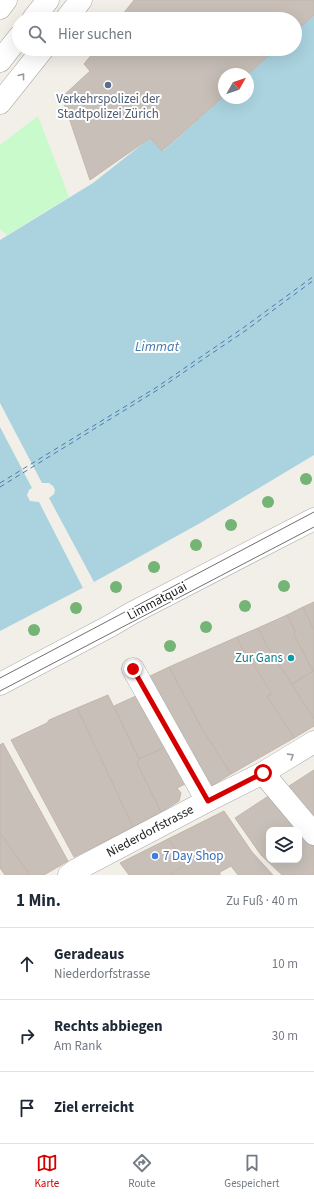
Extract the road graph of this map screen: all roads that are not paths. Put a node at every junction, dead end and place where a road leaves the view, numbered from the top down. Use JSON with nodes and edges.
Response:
{"nodes":[{"id":1,"x":6,"y":0,"type":"edge"},
{"id":2,"x":48,"y":0,"type":"edge"},
{"id":3,"x":81,"y":0,"type":"edge"},
{"id":4,"x":0,"y":8,"type":"edge"},
{"id":5,"x":39,"y":12,"type":"edge"},
{"id":6,"x":72,"y":12,"type":"edge"},
{"id":7,"x":12,"y":46,"type":"edge"},
{"id":8,"x":37,"y":56,"type":"edge"},
{"id":9,"x":0,"y":61,"type":"edge"},
{"id":10,"x":0,"y":103,"type":"edge"},
{"id":11,"x":314,"y":519,"type":"edge"},
{"id":12,"x":133,"y":669,"type":"dead end"},
{"id":13,"x":0,"y":684,"type":"edge"},
{"id":14,"x":314,"y":742,"type":"edge"},
{"id":15,"x":263,"y":773,"type":"junction"},
{"id":16,"x":208,"y":801,"type":"junction"},
{"id":17,"x":314,"y":834,"type":"edge"},
{"id":18,"x":69,"y":875,"type":"edge"}],
"edges":[{"from":1,"to":4,"type":"street"},
{"from":2,"to":5,"type":"street"},
{"from":3,"to":6,"type":"street"},
{"from":7,"to":9,"type":"street"},
{"from":10,"to":8,"type":"street","one_way":true},
{"from":11,"to":13,"type":"street","name":"Limmatquai"},
{"from":12,"to":16,"type":"street"},
{"from":15,"to":14,"type":"street","name":"Niederdorfstrasse","one_way":true},
{"from":15,"to":16,"type":"street","name":"Niederdorfstrasse"},
{"from":15,"to":17,"type":"street"},
{"from":16,"to":18,"type":"street","name":"Niederdorfstrasse"}]}
